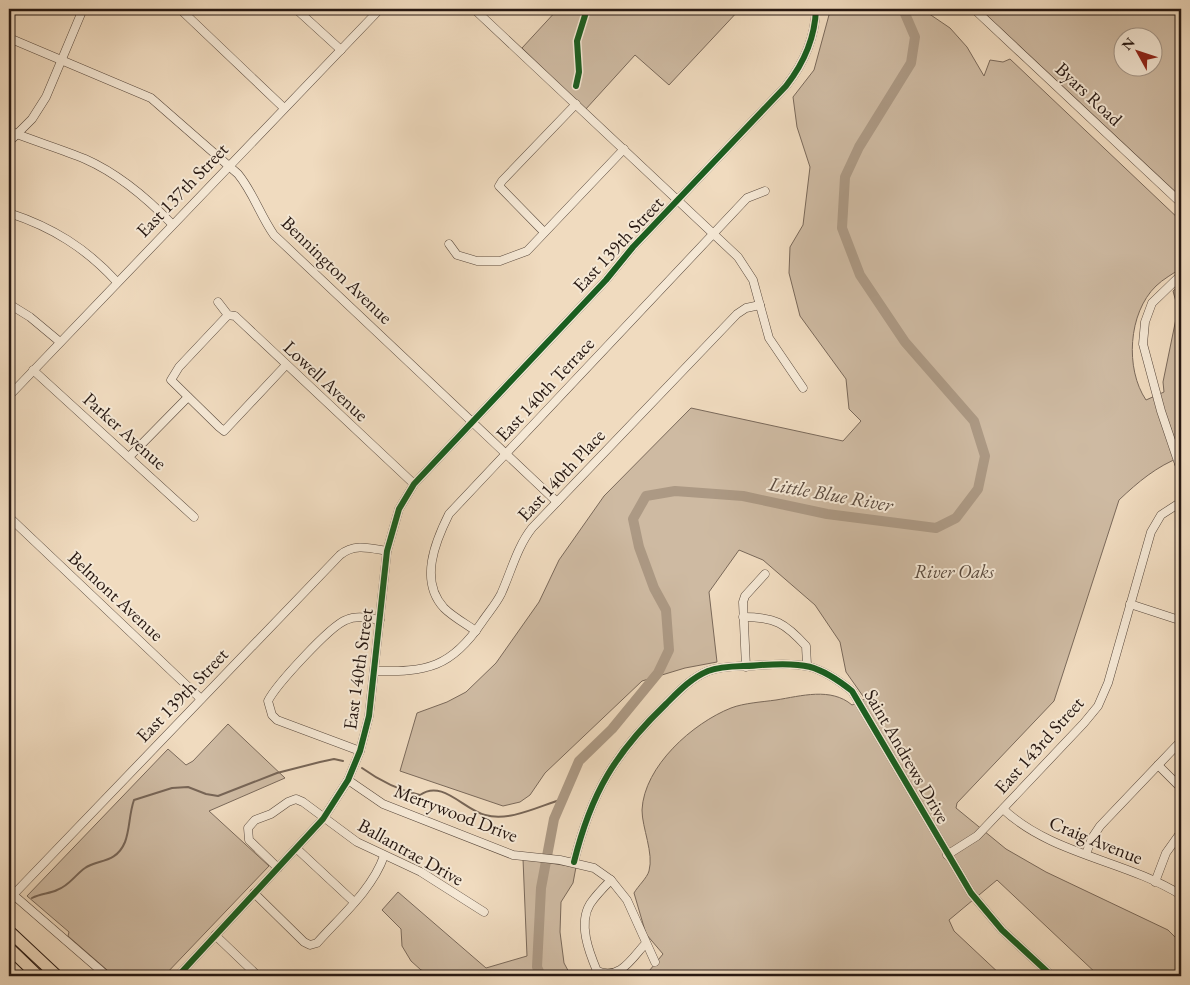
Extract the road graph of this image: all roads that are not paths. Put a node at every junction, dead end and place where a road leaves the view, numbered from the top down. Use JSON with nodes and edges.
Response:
{"nodes":[{"id":1,"x":83,"y":9,"type":"edge"},
{"id":2,"x":180,"y":9,"type":"edge"},
{"id":3,"x":296,"y":9,"type":"edge"},
{"id":4,"x":380,"y":9,"type":"edge"},
{"id":5,"x":474,"y":9,"type":"edge"},
{"id":6,"x":816,"y":9,"type":"edge"},
{"id":7,"x":974,"y":9,"type":"edge"},
{"id":8,"x":9,"y":38,"type":"edge"},
{"id":9,"x":340,"y":50,"type":"junction"},
{"id":10,"x":61,"y":60,"type":"junction"},
{"id":11,"x":576,"y":104,"type":"junction"},
{"id":12,"x":284,"y":108,"type":"junction"},
{"id":13,"x":13,"y":133,"type":"edge"},
{"id":14,"x":9,"y":142,"type":"edge"},
{"id":15,"x":624,"y":149,"type":"junction"},
{"id":16,"x":228,"y":165,"type":"junction"},
{"id":17,"x":765,"y":191,"type":"dead end"},
{"id":18,"x":679,"y":200,"type":"junction"},
{"id":19,"x":1181,"y":203,"type":"edge"},
{"id":20,"x":9,"y":213,"type":"edge"},
{"id":21,"x":172,"y":224,"type":"junction"},
{"id":22,"x":544,"y":232,"type":"junction"},
{"id":23,"x":714,"y":233,"type":"junction"},
{"id":24,"x":449,"y":244,"type":"dead end"},
{"id":25,"x":1181,"y":275,"type":"edge"},
{"id":26,"x":117,"y":282,"type":"junction"},
{"id":27,"x":218,"y":302,"type":"dead end"},
{"id":28,"x":9,"y":304,"type":"edge"},
{"id":29,"x":760,"y":305,"type":"junction"},
{"id":30,"x":228,"y":316,"type":"junction"},
{"id":31,"x":60,"y":342,"type":"junction"},
{"id":32,"x":286,"y":366,"type":"junction"},
{"id":33,"x":33,"y":370,"type":"junction"},
{"id":34,"x":803,"y":388,"type":"dead end"},
{"id":35,"x":9,"y":396,"type":"edge"},
{"id":36,"x":188,"y":398,"type":"junction"},
{"id":37,"x":472,"y":422,"type":"junction"},
{"id":38,"x":506,"y":453,"type":"junction"},
{"id":39,"x":129,"y":457,"type":"junction"},
{"id":40,"x":1181,"y":470,"type":"edge"},
{"id":41,"x":414,"y":484,"type":"junction"},
{"id":42,"x":557,"y":502,"type":"junction"},
{"id":43,"x":1181,"y":502,"type":"edge"},
{"id":44,"x":9,"y":516,"type":"edge"},
{"id":45,"x":194,"y":517,"type":"dead end"},
{"id":46,"x":388,"y":550,"type":"junction"},
{"id":47,"x":765,"y":574,"type":"dead end"},
{"id":48,"x":1130,"y":604,"type":"junction"},
{"id":49,"x":743,"y":617,"type":"junction"},
{"id":50,"x":1176,"y":619,"type":"dead end"},
{"id":51,"x":380,"y":620,"type":"junction"},
{"id":52,"x":476,"y":631,"type":"junction"},
{"id":53,"x":807,"y":665,"type":"junction"},
{"id":54,"x":746,"y":667,"type":"junction"},
{"id":55,"x":374,"y":671,"type":"junction"},
{"id":56,"x":201,"y":699,"type":"junction"},
{"id":57,"x":1181,"y":741,"type":"edge"},
{"id":58,"x":360,"y":751,"type":"junction"},
{"id":59,"x":1158,"y":765,"type":"junction"},
{"id":60,"x":348,"y":780,"type":"junction"},
{"id":61,"x":1181,"y":788,"type":"edge"},
{"id":62,"x":1002,"y":809,"type":"junction"},
{"id":63,"x":323,"y":819,"type":"junction"},
{"id":64,"x":1181,"y":832,"type":"edge"},
{"id":65,"x":296,"y":848,"type":"junction"},
{"id":66,"x":1086,"y":854,"type":"junction"},
{"id":67,"x":948,"y":855,"type":"junction"},
{"id":68,"x":384,"y":856,"type":"junction"},
{"id":69,"x":574,"y":862,"type":"junction"},
{"id":70,"x":278,"y":868,"type":"junction"},
{"id":71,"x":611,"y":880,"type":"junction"},
{"id":72,"x":1155,"y":882,"type":"junction"},
{"id":73,"x":11,"y":893,"type":"edge"},
{"id":74,"x":254,"y":893,"type":"junction"},
{"id":75,"x":1181,"y":895,"type":"edge"},
{"id":76,"x":354,"y":902,"type":"junction"},
{"id":77,"x":484,"y":912,"type":"dead end"},
{"id":78,"x":9,"y":931,"type":"edge"},
{"id":79,"x":215,"y":935,"type":"junction"},
{"id":80,"x":646,"y":943,"type":"junction"},
{"id":81,"x":9,"y":948,"type":"edge"},
{"id":82,"x":655,"y":962,"type":"dead end"},
{"id":83,"x":38,"y":976,"type":"edge"},
{"id":84,"x":58,"y":976,"type":"edge"},
{"id":85,"x":106,"y":976,"type":"edge"},
{"id":86,"x":178,"y":976,"type":"edge"},
{"id":87,"x":258,"y":976,"type":"edge"},
{"id":88,"x":1052,"y":976,"type":"edge"}],
"edges":[{"from":1,"to":10,"type":"street"},
{"from":2,"to":12,"type":"street"},
{"from":3,"to":9,"type":"street"},
{"from":4,"to":9,"type":"street","name":"East 137th Street"},
{"from":5,"to":11,"type":"street"},
{"from":6,"to":18,"type":"street","name":"East 139th Street"},
{"from":7,"to":19,"type":"street","name":"Byars Road"},
{"from":8,"to":10,"type":"street","name":"Bennington Avenue"},
{"from":9,"to":12,"type":"street","name":"East 137th Street"},
{"from":10,"to":13,"type":"street"},
{"from":10,"to":16,"type":"street","name":"Bennington Avenue"},
{"from":11,"to":15,"type":"street"},
{"from":11,"to":22,"type":"street"},
{"from":12,"to":16,"type":"street","name":"East 137th Street"},
{"from":13,"to":14,"type":"street"},
{"from":13,"to":21,"type":"street"},
{"from":15,"to":18,"type":"street"},
{"from":15,"to":22,"type":"street"},
{"from":16,"to":21,"type":"street","name":"East 137th Street"},
{"from":16,"to":37,"type":"street","name":"Bennington Avenue"},
{"from":17,"to":23,"type":"street","name":"East 140th Terrace"},
{"from":18,"to":23,"type":"street"},
{"from":18,"to":37,"type":"street","name":"East 139th Street"},
{"from":20,"to":26,"type":"street"},
{"from":21,"to":26,"type":"street","name":"East 137th Street"},
{"from":22,"to":24,"type":"street"},
{"from":23,"to":29,"type":"street"},
{"from":23,"to":38,"type":"street","name":"East 140th Terrace"},
{"from":25,"to":40,"type":"street"},
{"from":26,"to":31,"type":"street","name":"East 137th Street"},
{"from":27,"to":30,"type":"street","name":"Lowell Avenue"},
{"from":28,"to":31,"type":"street"},
{"from":29,"to":34,"type":"street"},
{"from":29,"to":42,"type":"street","name":"East 140th Place"},
{"from":30,"to":32,"type":"street","name":"Lowell Avenue"},
{"from":30,"to":36,"type":"street"},
{"from":31,"to":33,"type":"street","name":"East 137th Street"},
{"from":32,"to":36,"type":"street"},
{"from":32,"to":41,"type":"street","name":"Lowell Avenue"},
{"from":33,"to":35,"type":"street","name":"East 137th Street"},
{"from":33,"to":39,"type":"street","name":"Parker Avenue"},
{"from":36,"to":39,"type":"street"},
{"from":37,"to":38,"type":"street","name":"Bennington Avenue"},
{"from":37,"to":41,"type":"street","name":"East 139th Street"},
{"from":38,"to":42,"type":"street","name":"Bennington Avenue"},
{"from":38,"to":52,"type":"street","name":"East 140th Terrace"},
{"from":39,"to":45,"type":"street","name":"Parker Avenue"},
{"from":41,"to":46,"type":"street","name":"East 140th Street"},
{"from":42,"to":52,"type":"street","name":"East 140th Place"},
{"from":43,"to":48,"type":"street","name":"East 143rd Street"},
{"from":44,"to":56,"type":"street","name":"Belmont Avenue"},
{"from":46,"to":51,"type":"street","name":"East 140th Street"},
{"from":46,"to":56,"type":"street","name":"East 139th Street"},
{"from":47,"to":49,"type":"street"},
{"from":48,"to":50,"type":"street"},
{"from":48,"to":62,"type":"street","name":"East 143rd Street"},
{"from":49,"to":53,"type":"street"},
{"from":49,"to":54,"type":"street"},
{"from":51,"to":55,"type":"street","name":"East 140th Street"},
{"from":51,"to":58,"type":"street"},
{"from":52,"to":55,"type":"street","name":"East 140th Place"},
{"from":53,"to":54,"type":"street","name":"Saint Andrews Drive"},
{"from":53,"to":67,"type":"street","name":"Saint Andrews Drive"},
{"from":54,"to":69,"type":"street","name":"Saint Andrews Drive"},
{"from":55,"to":58,"type":"street","name":"East 140th Street"},
{"from":56,"to":73,"type":"street","name":"East 139th Street"},
{"from":57,"to":59,"type":"street"},
{"from":58,"to":60,"type":"street","name":"East 140th Street"},
{"from":59,"to":61,"type":"street"},
{"from":59,"to":66,"type":"street"},
{"from":60,"to":63,"type":"street","name":"East 140th Street"},
{"from":60,"to":69,"type":"street","name":"Merrywood Drive"},
{"from":62,"to":66,"type":"street","name":"Craig Avenue"},
{"from":62,"to":67,"type":"street","name":"East 143rd Street"},
{"from":63,"to":65,"type":"street","name":"East 140th Street"},
{"from":63,"to":68,"type":"street","name":"Ballantrae Drive"},
{"from":63,"to":70,"type":"street","name":"Ballantrae Drive"},
{"from":64,"to":72,"type":"street"},
{"from":65,"to":70,"type":"street","name":"East 140th Street"},
{"from":65,"to":76,"type":"street"},
{"from":66,"to":72,"type":"street","name":"Craig Avenue"},
{"from":67,"to":88,"type":"street","name":"Saint Andrews Drive"},
{"from":68,"to":76,"type":"street"},
{"from":68,"to":77,"type":"street","name":"Ballantrae Drive"},
{"from":69,"to":71,"type":"street","name":"Merrywood Drive"},
{"from":70,"to":74,"type":"street","name":"East 140th Street"},
{"from":71,"to":80,"type":"street","name":"Merrywood Drive"},
{"from":71,"to":80,"type":"street"},
{"from":72,"to":75,"type":"street","name":"Craig Avenue"},
{"from":73,"to":85,"type":"street"},
{"from":74,"to":76,"type":"street"},
{"from":74,"to":79,"type":"street","name":"East 140th Street"},
{"from":78,"to":84,"type":"highway"},
{"from":79,"to":86,"type":"street","name":"East 140th Street"},
{"from":79,"to":87,"type":"street"},
{"from":80,"to":82,"type":"street","name":"Merrywood Drive"},
{"from":81,"to":83,"type":"highway"}]}
